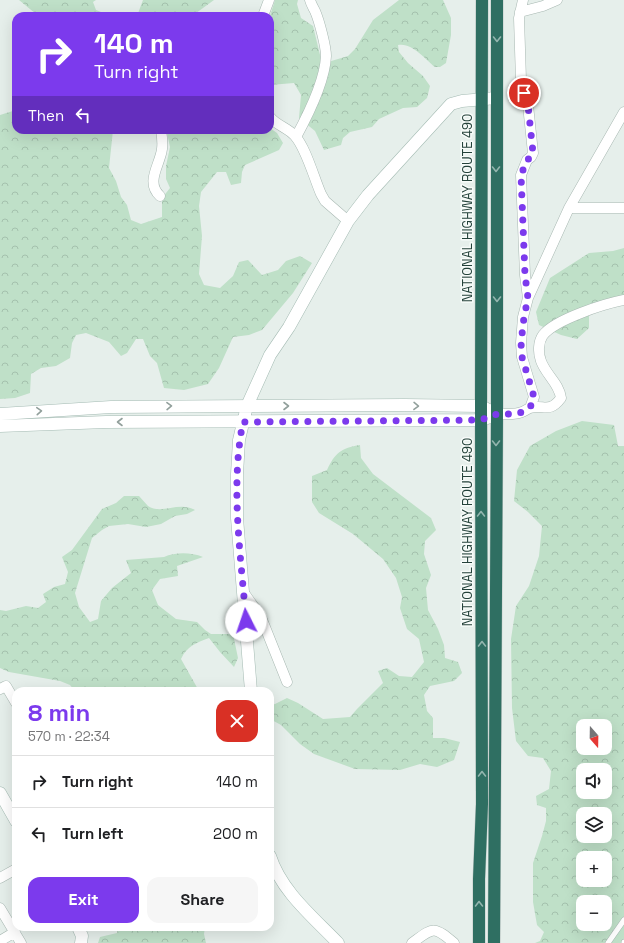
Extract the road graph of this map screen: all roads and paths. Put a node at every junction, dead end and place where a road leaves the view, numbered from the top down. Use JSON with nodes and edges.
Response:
{"nodes":[{"id":1,"x":269,"y":0,"type":"edge"},
{"id":2,"x":310,"y":0,"type":"edge"},
{"id":3,"x":482,"y":0,"type":"edge"},
{"id":4,"x":497,"y":0,"type":"edge"},
{"id":5,"x":523,"y":0,"type":"edge"},
{"id":6,"x":557,"y":0,"type":"edge"},
{"id":7,"x":264,"y":12,"type":"edge"},
{"id":8,"x":520,"y":12,"type":"junction"},
{"id":9,"x":481,"y":98,"type":"junction"},
{"id":10,"x":496,"y":98,"type":"junction"},
{"id":11,"x":623,"y":117,"type":"edge"},
{"id":12,"x":274,"y":121,"type":"edge"},
{"id":13,"x":162,"y":134,"type":"edge"},
{"id":14,"x":296,"y":137,"type":"junction"},
{"id":15,"x":160,"y":196,"type":"dead end"},
{"id":16,"x":569,"y":208,"type":"junction"},
{"id":17,"x":624,"y":208,"type":"edge"},
{"id":18,"x":348,"y":221,"type":"junction"},
{"id":19,"x":528,"y":298,"type":"junction"},
{"id":20,"x":624,"y":300,"type":"edge"},
{"id":21,"x":247,"y":406,"type":"junction"},
{"id":22,"x":481,"y":406,"type":"junction"},
{"id":23,"x":530,"y":408,"type":"junction"},
{"id":24,"x":0,"y":414,"type":"edge"},
{"id":25,"x":497,"y":414,"type":"junction"},
{"id":26,"x":481,"y":420,"type":"junction"},
{"id":27,"x":243,"y":422,"type":"junction"},
{"id":28,"x":0,"y":426,"type":"edge"},
{"id":29,"x":244,"y":592,"type":"junction"},
{"id":30,"x":287,"y":682,"type":"dead end"},
{"id":31,"x":251,"y":687,"type":"edge"},
{"id":32,"x":0,"y":689,"type":"edge"},
{"id":33,"x":12,"y":696,"type":"edge"},
{"id":34,"x":0,"y":793,"type":"edge"},
{"id":35,"x":12,"y":814,"type":"edge"},
{"id":36,"x":274,"y":865,"type":"edge"},
{"id":37,"x":12,"y":871,"type":"edge"},
{"id":38,"x":0,"y":878,"type":"edge"},
{"id":39,"x":0,"y":908,"type":"edge"},
{"id":40,"x":624,"y":920,"type":"edge"},
{"id":41,"x":12,"y":927,"type":"edge"},
{"id":42,"x":80,"y":931,"type":"edge"},
{"id":43,"x":15,"y":932,"type":"joint"},
{"id":44,"x":0,"y":941,"type":"edge"},
{"id":45,"x":21,"y":943,"type":"edge"},
{"id":46,"x":81,"y":943,"type":"edge"},
{"id":47,"x":338,"y":943,"type":"edge"},
{"id":48,"x":412,"y":943,"type":"edge"},
{"id":49,"x":454,"y":943,"type":"edge"},
{"id":50,"x":479,"y":943,"type":"edge"},
{"id":51,"x":494,"y":943,"type":"edge"},
{"id":52,"x":608,"y":943,"type":"edge"}],
"edges":[{"from":1,"to":7,"type":"street"},
{"from":2,"to":14,"type":"street"},
{"from":3,"to":9,"type":"highway","name":"NATIONAL HIGHWAY ROUTE 490"},
{"from":4,"to":10,"type":"highway","one_way":true},
{"from":5,"to":8,"type":"street"},
{"from":6,"to":8,"type":"street"},
{"from":8,"to":19,"type":"street"},
{"from":9,"to":10,"type":"street"},
{"from":9,"to":18,"type":"street"},
{"from":9,"to":22,"type":"highway","name":"NATIONAL HIGHWAY ROUTE 490"},
{"from":10,"to":25,"type":"highway","one_way":true},
{"from":11,"to":16,"type":"street"},
{"from":12,"to":14,"type":"street"},
{"from":13,"to":15,"type":"street"},
{"from":14,"to":18,"type":"street"},
{"from":16,"to":17,"type":"street"},
{"from":16,"to":19,"type":"street"},
{"from":18,"to":21,"type":"street"},
{"from":19,"to":23,"type":"street"},
{"from":20,"to":23,"type":"street"},
{"from":21,"to":22,"type":"street","one_way":true},
{"from":24,"to":21,"type":"street","one_way":true},
{"from":21,"to":27,"type":"street"},
{"from":22,"to":25,"type":"street"},
{"from":22,"to":26,"type":"highway","name":"NATIONAL HIGHWAY ROUTE 490"},
{"from":23,"to":25,"type":"street"},
{"from":25,"to":26,"type":"street"},
{"from":25,"to":51,"type":"highway","one_way":true},
{"from":26,"to":27,"type":"street"},
{"from":50,"to":26,"type":"highway","name":"NATIONAL HIGHWAY ROUTE 490","one_way":true},
{"from":27,"to":28,"type":"street","one_way":true},
{"from":27,"to":29,"type":"street"},
{"from":29,"to":30,"type":"street"},
{"from":29,"to":31,"type":"street"},
{"from":32,"to":33,"type":"street"},
{"from":34,"to":35,"type":"street"},
{"from":36,"to":47,"type":"street"},
{"from":37,"to":38,"type":"street"},
{"from":39,"to":41,"type":"street"},
{"from":40,"to":52,"type":"lane"},
{"from":42,"to":46,"type":"street"},
{"from":43,"to":44,"type":"street"},
{"from":43,"to":45,"type":"street"},
{"from":48,"to":49,"type":"street"}]}
